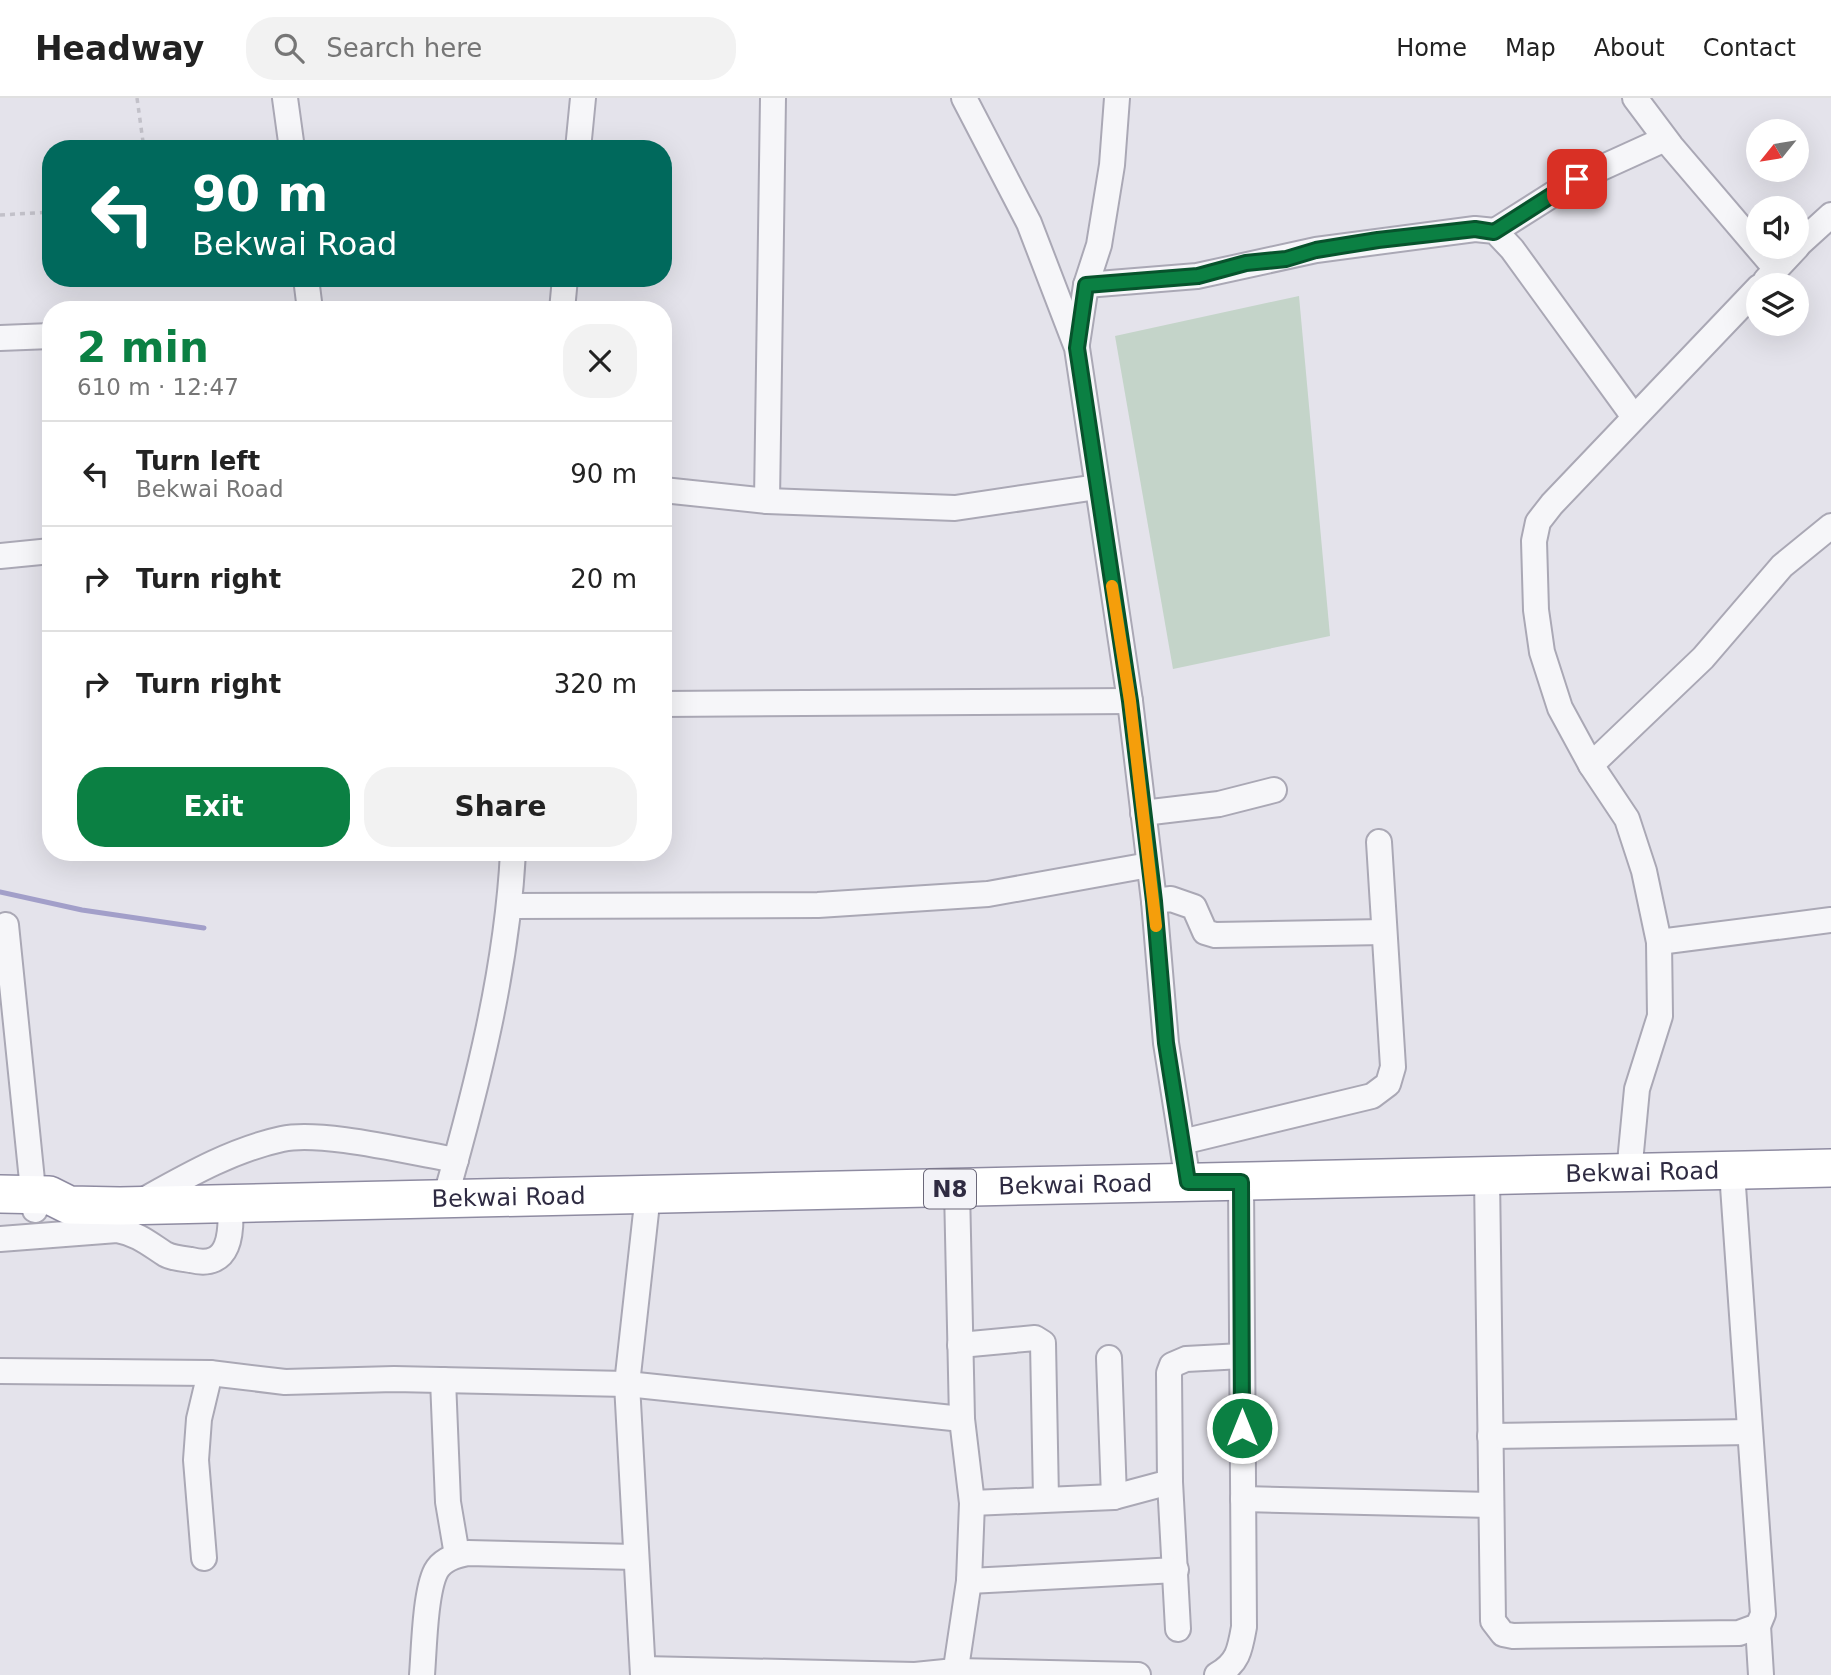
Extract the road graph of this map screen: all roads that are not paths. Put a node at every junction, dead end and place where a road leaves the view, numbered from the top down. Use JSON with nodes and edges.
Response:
{"nodes":[{"id":1,"x":285,"y":98,"type":"edge"},
{"id":2,"x":583,"y":98,"type":"edge"},
{"id":3,"x":774,"y":98,"type":"edge"},
{"id":4,"x":964,"y":98,"type":"edge"},
{"id":5,"x":1117,"y":98,"type":"edge"},
{"id":6,"x":1635,"y":98,"type":"edge"},
{"id":7,"x":1665,"y":138,"type":"junction"},
{"id":8,"x":291,"y":140,"type":"edge"},
{"id":9,"x":579,"y":140,"type":"edge"},
{"id":10,"x":1831,"y":215,"type":"edge"},
{"id":11,"x":1494,"y":232,"type":"junction"},
{"id":12,"x":1809,"y":236,"type":"edge"},
{"id":13,"x":1785,"y":259,"type":"edge"},
{"id":14,"x":1760,"y":273,"type":"edge"},
{"id":15,"x":1772,"y":273,"type":"edge"},
{"id":16,"x":1086,"y":285,"type":"junction"},
{"id":17,"x":1746,"y":300,"type":"edge"},
{"id":18,"x":42,"y":336,"type":"edge"},
{"id":19,"x":0,"y":338,"type":"edge"},
{"id":20,"x":1077,"y":348,"type":"junction"},
{"id":21,"x":1634,"y":417,"type":"junction"},
{"id":22,"x":1097,"y":488,"type":"junction"},
{"id":23,"x":672,"y":491,"type":"edge"},
{"id":24,"x":767,"y":501,"type":"junction"},
{"id":25,"x":1831,"y":526,"type":"edge"},
{"id":26,"x":42,"y":552,"type":"edge"},
{"id":27,"x":0,"y":555,"type":"edge"},
{"id":28,"x":1130,"y":701,"type":"junction"},
{"id":29,"x":672,"y":704,"type":"edge"},
{"id":30,"x":1591,"y":765,"type":"junction"},
{"id":31,"x":1274,"y":790,"type":"dead end"},
{"id":32,"x":1143,"y":813,"type":"junction"},
{"id":33,"x":1379,"y":842,"type":"dead end"},
{"id":34,"x":512,"y":861,"type":"edge"},
{"id":35,"x":1149,"y":864,"type":"junction"},
{"id":36,"x":1154,"y":901,"type":"junction"},
{"id":37,"x":510,"y":906,"type":"junction"},
{"id":38,"x":1831,"y":920,"type":"edge"},
{"id":39,"x":5,"y":925,"type":"dead end"},
{"id":40,"x":1384,"y":932,"type":"junction"},
{"id":41,"x":1658,"y":943,"type":"junction"},
{"id":42,"x":1182,"y":1142,"type":"junction"},
{"id":43,"x":456,"y":1160,"type":"junction"},
{"id":44,"x":1831,"y":1168,"type":"edge"},
{"id":45,"x":1732,"y":1172,"type":"junction"},
{"id":46,"x":1629,"y":1173,"type":"junction"},
{"id":47,"x":1487,"y":1175,"type":"junction"},
{"id":48,"x":1188,"y":1182,"type":"junction"},
{"id":49,"x":1241,"y":1182,"type":"junction"},
{"id":50,"x":957,"y":1189,"type":"junction"},
{"id":51,"x":648,"y":1194,"type":"junction"},
{"id":52,"x":445,"y":1199,"type":"junction"},
{"id":53,"x":230,"y":1203,"type":"junction"},
{"id":54,"x":28,"y":1204,"type":"edge"},
{"id":55,"x":123,"y":1214,"type":"junction"},
{"id":56,"x":0,"y":1239,"type":"edge"},
{"id":57,"x":960,"y":1345,"type":"junction"},
{"id":58,"x":1242,"y":1356,"type":"junction"},
{"id":59,"x":1109,"y":1357,"type":"dead end"},
{"id":60,"x":0,"y":1371,"type":"edge"},
{"id":61,"x":210,"y":1373,"type":"junction"},
{"id":62,"x":443,"y":1380,"type":"junction"},
{"id":63,"x":627,"y":1384,"type":"junction"},
{"id":64,"x":962,"y":1419,"type":"junction"},
{"id":65,"x":1750,"y":1432,"type":"junction"},
{"id":66,"x":1490,"y":1436,"type":"junction"},
{"id":67,"x":1170,"y":1482,"type":"junction"},
{"id":68,"x":1114,"y":1497,"type":"junction"},
{"id":69,"x":1046,"y":1499,"type":"junction"},
{"id":70,"x":1243,"y":1499,"type":"junction"},
{"id":71,"x":972,"y":1503,"type":"junction"},
{"id":72,"x":1491,"y":1505,"type":"junction"},
{"id":73,"x":457,"y":1555,"type":"junction"},
{"id":74,"x":635,"y":1557,"type":"junction"},
{"id":75,"x":204,"y":1558,"type":"dead end"},
{"id":76,"x":1176,"y":1570,"type":"junction"},
{"id":77,"x":969,"y":1581,"type":"junction"},
{"id":78,"x":1758,"y":1626,"type":"junction"},
{"id":79,"x":1178,"y":1629,"type":"dead end"},
{"id":80,"x":643,"y":1672,"type":"edge"},
{"id":81,"x":955,"y":1673,"type":"edge"},
{"id":82,"x":422,"y":1675,"type":"edge"},
{"id":83,"x":1114,"y":1675,"type":"edge"},
{"id":84,"x":1138,"y":1675,"type":"edge"},
{"id":85,"x":1217,"y":1675,"type":"edge"},
{"id":86,"x":1761,"y":1675,"type":"edge"}],
"edges":[{"from":1,"to":8,"type":"street"},
{"from":2,"to":9,"type":"street"},
{"from":3,"to":24,"type":"street"},
{"from":4,"to":20,"type":"street"},
{"from":5,"to":16,"type":"street"},
{"from":6,"to":7,"type":"street"},
{"from":7,"to":11,"type":"street"},
{"from":7,"to":14,"type":"street"},
{"from":10,"to":12,"type":"street"},
{"from":11,"to":16,"type":"street"},
{"from":11,"to":21,"type":"street"},
{"from":13,"to":15,"type":"street"},
{"from":16,"to":20,"type":"street"},
{"from":17,"to":21,"type":"street"},
{"from":18,"to":19,"type":"street"},
{"from":20,"to":22,"type":"street"},
{"from":21,"to":30,"type":"street"},
{"from":22,"to":24,"type":"street"},
{"from":22,"to":28,"type":"street"},
{"from":23,"to":24,"type":"street"},
{"from":25,"to":30,"type":"street"},
{"from":26,"to":27,"type":"street"},
{"from":28,"to":29,"type":"street"},
{"from":28,"to":32,"type":"street"},
{"from":30,"to":41,"type":"street"},
{"from":31,"to":32,"type":"street"},
{"from":32,"to":35,"type":"street"},
{"from":33,"to":40,"type":"street"},
{"from":34,"to":37,"type":"street"},
{"from":35,"to":36,"type":"street"},
{"from":35,"to":37,"type":"street"},
{"from":36,"to":40,"type":"street"},
{"from":36,"to":42,"type":"street"},
{"from":37,"to":43,"type":"street"},
{"from":38,"to":41,"type":"street"},
{"from":39,"to":54,"type":"street"},
{"from":40,"to":42,"type":"street"},
{"from":41,"to":46,"type":"street"},
{"from":42,"to":48,"type":"street"},
{"from":43,"to":52,"type":"street"},
{"from":43,"to":55,"type":"street"},
{"from":44,"to":45,"type":"highway","name":"Bekwai Road","number":"N8"},
{"from":45,"to":46,"type":"highway","name":"Bekwai Road","number":"N8"},
{"from":45,"to":65,"type":"street"},
{"from":46,"to":47,"type":"highway","name":"Bekwai Road","number":"N8"},
{"from":47,"to":49,"type":"highway","name":"Bekwai Road","number":"N8"},
{"from":47,"to":66,"type":"street"},
{"from":48,"to":49,"type":"highway","name":"Bekwai Road","number":"N8"},
{"from":48,"to":50,"type":"highway","name":"Bekwai Road","number":"N8"},
{"from":49,"to":58,"type":"street"},
{"from":50,"to":51,"type":"highway","name":"Bekwai Road","number":"N8"},
{"from":50,"to":57,"type":"street"},
{"from":51,"to":52,"type":"highway","name":"Bekwai Road","number":"N8"},
{"from":51,"to":63,"type":"street"},
{"from":52,"to":53,"type":"highway","name":"Bekwai Road","number":"N8"},
{"from":53,"to":55,"type":"highway","name":"Bekwai Road","number":"N8"},
{"from":53,"to":55,"type":"street"},
{"from":54,"to":55,"type":"highway","name":"Bekwai Road","number":"N8"},
{"from":55,"to":56,"type":"street"},
{"from":57,"to":64,"type":"street"},
{"from":57,"to":69,"type":"street"},
{"from":58,"to":67,"type":"street"},
{"from":58,"to":70,"type":"street"},
{"from":59,"to":68,"type":"street"},
{"from":60,"to":61,"type":"street"},
{"from":61,"to":62,"type":"street"},
{"from":61,"to":75,"type":"street"},
{"from":62,"to":63,"type":"street"},
{"from":62,"to":73,"type":"street"},
{"from":63,"to":64,"type":"street"},
{"from":63,"to":74,"type":"street"},
{"from":64,"to":71,"type":"street"},
{"from":65,"to":66,"type":"street"},
{"from":65,"to":78,"type":"street"},
{"from":66,"to":72,"type":"street"},
{"from":67,"to":68,"type":"street"},
{"from":67,"to":76,"type":"street"},
{"from":68,"to":69,"type":"street"},
{"from":69,"to":71,"type":"street"},
{"from":70,"to":72,"type":"street"},
{"from":70,"to":85,"type":"street"},
{"from":71,"to":77,"type":"street"},
{"from":72,"to":78,"type":"street"},
{"from":73,"to":74,"type":"street"},
{"from":73,"to":82,"type":"street"},
{"from":74,"to":80,"type":"street"},
{"from":76,"to":77,"type":"street"},
{"from":76,"to":79,"type":"street"},
{"from":77,"to":81,"type":"street"},
{"from":78,"to":86,"type":"street"},
{"from":80,"to":81,"type":"street"},
{"from":81,"to":83,"type":"street"},
{"from":83,"to":84,"type":"street"}]}
